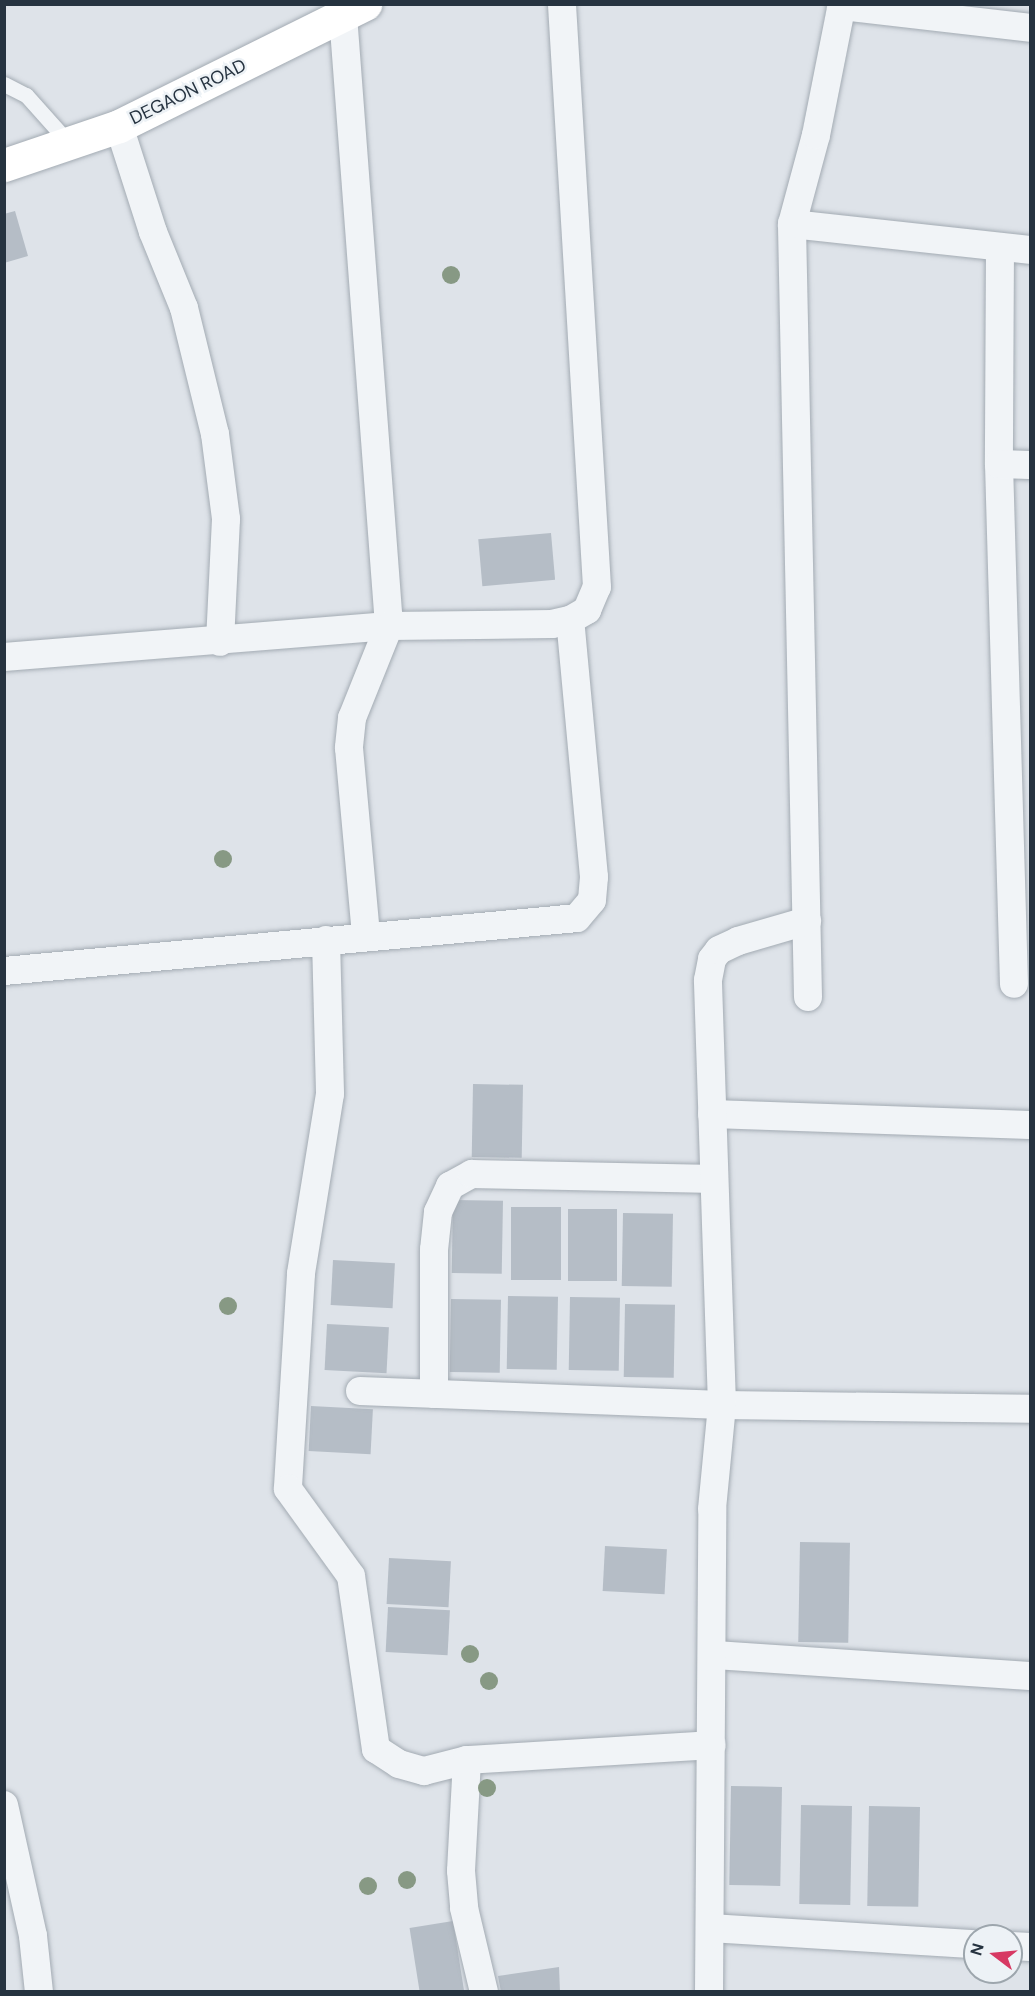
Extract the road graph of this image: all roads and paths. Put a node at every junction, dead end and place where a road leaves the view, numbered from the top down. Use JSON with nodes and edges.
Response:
{"nodes":[{"id":1,"x":562,"y":4,"type":"edge"},
{"id":2,"x":842,"y":5,"type":"edge"},
{"id":3,"x":354,"y":10,"type":"edge"},
{"id":4,"x":1030,"y":28,"type":"edge"},
{"id":5,"x":4,"y":84,"type":"edge"},
{"id":6,"x":119,"y":126,"type":"junction"},
{"id":7,"x":68,"y":142,"type":"junction"},
{"id":8,"x":4,"y":165,"type":"edge"},
{"id":9,"x":792,"y":224,"type":"junction"},
{"id":10,"x":1000,"y":247,"type":"junction"},
{"id":11,"x":1030,"y":250,"type":"edge"},
{"id":12,"x":999,"y":464,"type":"junction"},
{"id":13,"x":1030,"y":465,"type":"edge"},
{"id":14,"x":570,"y":621,"type":"junction"},
{"id":15,"x":389,"y":626,"type":"junction"},
{"id":16,"x":220,"y":642,"type":"junction"},
{"id":17,"x":4,"y":657,"type":"edge"},
{"id":18,"x":1021,"y":888,"type":"edge"},
{"id":19,"x":807,"y":921,"type":"junction"},
{"id":20,"x":366,"y":936,"type":"junction"},
{"id":21,"x":326,"y":940,"type":"junction"},
{"id":22,"x":4,"y":971,"type":"edge"},
{"id":23,"x":1014,"y":984,"type":"dead end"},
{"id":24,"x":808,"y":997,"type":"dead end"},
{"id":25,"x":712,"y":1114,"type":"junction"},
{"id":26,"x":1030,"y":1125,"type":"edge"},
{"id":27,"x":714,"y":1179,"type":"junction"},
{"id":28,"x":360,"y":1391,"type":"dead end"},
{"id":29,"x":434,"y":1394,"type":"junction"},
{"id":30,"x":722,"y":1405,"type":"junction"},
{"id":31,"x":1030,"y":1409,"type":"edge"},
{"id":32,"x":714,"y":1655,"type":"junction"},
{"id":33,"x":1030,"y":1676,"type":"edge"},
{"id":34,"x":712,"y":1744,"type":"junction"},
{"id":35,"x":467,"y":1760,"type":"junction"},
{"id":36,"x":4,"y":1805,"type":"edge"},
{"id":37,"x":710,"y":1928,"type":"junction"},
{"id":38,"x":963,"y":1943,"type":"edge"},
{"id":39,"x":39,"y":1992,"type":"edge"},
{"id":40,"x":484,"y":1992,"type":"edge"},
{"id":41,"x":710,"y":1992,"type":"edge"}],
"edges":[{"from":1,"to":14,"type":"street"},
{"from":2,"to":4,"type":"street"},
{"from":2,"to":9,"type":"street"},
{"from":3,"to":6,"type":"street","name":"DEGAON ROAD"},
{"from":3,"to":15,"type":"street"},
{"from":5,"to":7,"type":"lane"},
{"from":6,"to":7,"type":"street","name":"DEGAON ROAD"},
{"from":6,"to":16,"type":"street"},
{"from":7,"to":8,"type":"street","name":"DEGAON ROAD"},
{"from":9,"to":10,"type":"street"},
{"from":9,"to":19,"type":"street"},
{"from":10,"to":11,"type":"street"},
{"from":10,"to":12,"type":"street"},
{"from":12,"to":13,"type":"street"},
{"from":12,"to":18,"type":"street"},
{"from":14,"to":15,"type":"street"},
{"from":14,"to":20,"type":"street"},
{"from":15,"to":16,"type":"street"},
{"from":15,"to":20,"type":"street"},
{"from":16,"to":17,"type":"street"},
{"from":18,"to":23,"type":"street"},
{"from":19,"to":24,"type":"street"},
{"from":19,"to":25,"type":"street"},
{"from":20,"to":21,"type":"street"},
{"from":21,"to":22,"type":"street"},
{"from":21,"to":35,"type":"street"},
{"from":25,"to":26,"type":"street"},
{"from":25,"to":27,"type":"street"},
{"from":27,"to":29,"type":"street"},
{"from":27,"to":30,"type":"street"},
{"from":28,"to":29,"type":"street"},
{"from":29,"to":30,"type":"street"},
{"from":30,"to":31,"type":"street"},
{"from":30,"to":32,"type":"street"},
{"from":32,"to":33,"type":"street"},
{"from":32,"to":34,"type":"street"},
{"from":34,"to":35,"type":"street"},
{"from":34,"to":37,"type":"street"},
{"from":35,"to":40,"type":"street"},
{"from":36,"to":39,"type":"street"},
{"from":37,"to":38,"type":"street"},
{"from":37,"to":41,"type":"street"}]}
